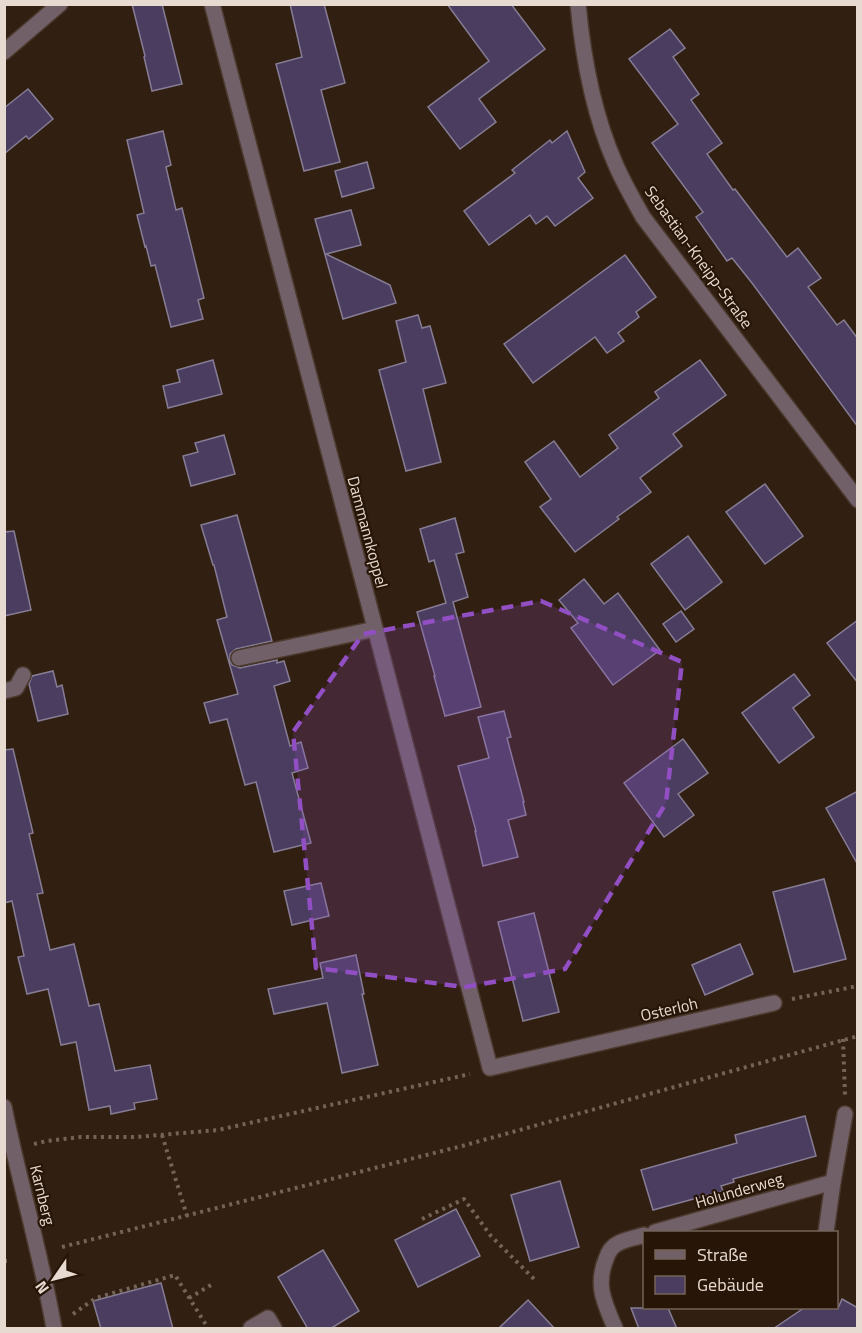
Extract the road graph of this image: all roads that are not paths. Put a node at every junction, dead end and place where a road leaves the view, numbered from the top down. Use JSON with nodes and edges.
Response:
{"nodes":[{"id":1,"x":60,"y":4,"type":"edge"},
{"id":2,"x":212,"y":4,"type":"edge"},
{"id":3,"x":578,"y":4,"type":"edge"},
{"id":4,"x":4,"y":52,"type":"edge"},
{"id":5,"x":858,"y":500,"type":"edge"},
{"id":6,"x":375,"y":629,"type":"junction"},
{"id":7,"x":239,"y":658,"type":"dead end"},
{"id":8,"x":23,"y":675,"type":"dead end"},
{"id":9,"x":4,"y":691,"type":"edge"},
{"id":10,"x":774,"y":1003,"type":"road end"},
{"id":11,"x":490,"y":1068,"type":"joint"},
{"id":12,"x":4,"y":1107,"type":"edge"},
{"id":13,"x":845,"y":1114,"type":"road end"},
{"id":14,"x":9,"y":1151,"type":"edge"},
{"id":15,"x":833,"y":1182,"type":"junction"},
{"id":16,"x":662,"y":1231,"type":"edge"},
{"id":17,"x":826,"y":1231,"type":"edge"},
{"id":18,"x":643,"y":1236,"type":"edge"},
{"id":19,"x":54,"y":1328,"type":"edge"},
{"id":20,"x":251,"y":1329,"type":"edge"},
{"id":21,"x":274,"y":1329,"type":"edge"},
{"id":22,"x":615,"y":1329,"type":"edge"}],
"edges":[{"from":1,"to":4,"type":"street"},
{"from":2,"to":6,"type":"street","name":"Dammannkoppel"},
{"from":3,"to":5,"type":"street","name":"Sebastian-Kneipp-Straße"},
{"from":6,"to":7,"type":"street"},
{"from":6,"to":11,"type":"street","name":"Dammannkoppel"},
{"from":8,"to":9,"type":"street"},
{"from":10,"to":11,"type":"street","name":"Osterloh"},
{"from":12,"to":14,"type":"street","name":"Karnberg"},
{"from":13,"to":15,"type":"street"},
{"from":14,"to":19,"type":"street","name":"Karnberg"},
{"from":15,"to":16,"type":"street","name":"Holunderweg"},
{"from":15,"to":17,"type":"street"},
{"from":18,"to":22,"type":"street"},
{"from":20,"to":21,"type":"street"}]}
